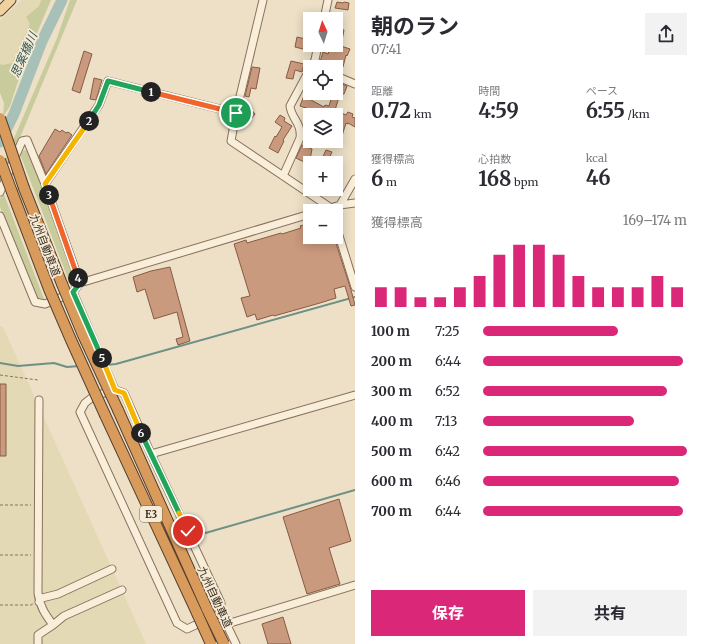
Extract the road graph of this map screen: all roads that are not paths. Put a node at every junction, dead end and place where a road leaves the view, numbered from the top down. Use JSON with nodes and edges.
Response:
{"nodes":[{"id":1,"x":11,"y":0,"type":"edge"},
{"id":2,"x":263,"y":0,"type":"edge"},
{"id":3,"x":328,"y":0,"type":"edge"},
{"id":4,"x":0,"y":11,"type":"edge"},
{"id":5,"x":325,"y":12,"type":"edge"},
{"id":6,"x":343,"y":79,"type":"edge"},
{"id":7,"x":355,"y":84,"type":"edge"},
{"id":8,"x":303,"y":85,"type":"edge"},
{"id":9,"x":236,"y":113,"type":"junction"},
{"id":10,"x":0,"y":118,"type":"edge"},
{"id":11,"x":0,"y":160,"type":"edge"},
{"id":12,"x":283,"y":176,"type":"junction"},
{"id":13,"x":355,"y":180,"type":"edge"},
{"id":14,"x":45,"y":184,"type":"junction"},
{"id":15,"x":0,"y":192,"type":"edge"},
{"id":16,"x":355,"y":203,"type":"edge"},
{"id":17,"x":324,"y":204,"type":"edge"},
{"id":18,"x":341,"y":204,"type":"edge"},
{"id":19,"x":343,"y":205,"type":"edge"},
{"id":20,"x":0,"y":216,"type":"edge"},
{"id":21,"x":303,"y":216,"type":"edge"},
{"id":22,"x":342,"y":244,"type":"edge"},
{"id":23,"x":80,"y":283,"type":"junction"},
{"id":24,"x":355,"y":287,"type":"edge"},
{"id":25,"x":73,"y":292,"type":"junction"},
{"id":26,"x":115,"y":390,"type":"junction"},
{"id":27,"x":355,"y":395,"type":"edge"},
{"id":28,"x":39,"y":400,"type":"dead end"},
{"id":29,"x":151,"y":454,"type":"junction"},
{"id":30,"x":112,"y":569,"type":"dead end"},
{"id":31,"x":355,"y":586,"type":"edge"},
{"id":32,"x":122,"y":590,"type":"dead end"},
{"id":33,"x":39,"y":602,"type":"junction"},
{"id":34,"x":220,"y":613,"type":"junction"},
{"id":35,"x":226,"y":624,"type":"junction"},
{"id":36,"x":53,"y":625,"type":"junction"},
{"id":37,"x":38,"y":644,"type":"edge"},
{"id":38,"x":211,"y":644,"type":"edge"},
{"id":39,"x":224,"y":644,"type":"edge"},
{"id":40,"x":236,"y":644,"type":"edge"}],
"edges":[{"from":1,"to":4,"type":"main road"},
{"from":2,"to":9,"type":"street"},
{"from":3,"to":5,"type":"street"},
{"from":6,"to":7,"type":"street"},
{"from":8,"to":12,"type":"street"},
{"from":9,"to":12,"type":"street"},
{"from":9,"to":14,"type":"street"},
{"from":10,"to":39,"type":"highway","name":"九州自動車道","number":"E3","bridge":true},
{"from":11,"to":38,"type":"highway","name":"九州自動車道","number":"E3","bridge":true},
{"from":12,"to":17,"type":"street"},
{"from":13,"to":18,"type":"street"},
{"from":14,"to":15,"type":"street"},
{"from":14,"to":23,"type":"street"},
{"from":16,"to":19,"type":"street"},
{"from":20,"to":25,"type":"street"},
{"from":21,"to":23,"type":"street"},
{"from":22,"to":24,"type":"street"},
{"from":23,"to":25,"type":"street"},
{"from":25,"to":26,"type":"street"},
{"from":26,"to":29,"type":"street"},
{"from":26,"to":34,"type":"street"},
{"from":27,"to":29,"type":"street"},
{"from":28,"to":33,"type":"street"},
{"from":29,"to":34,"type":"street"},
{"from":30,"to":33,"type":"street"},
{"from":31,"to":35,"type":"street"},
{"from":32,"to":36,"type":"street"},
{"from":33,"to":36,"type":"street"},
{"from":34,"to":35,"type":"street"},
{"from":35,"to":40,"type":"street"},
{"from":36,"to":37,"type":"street"}]}
